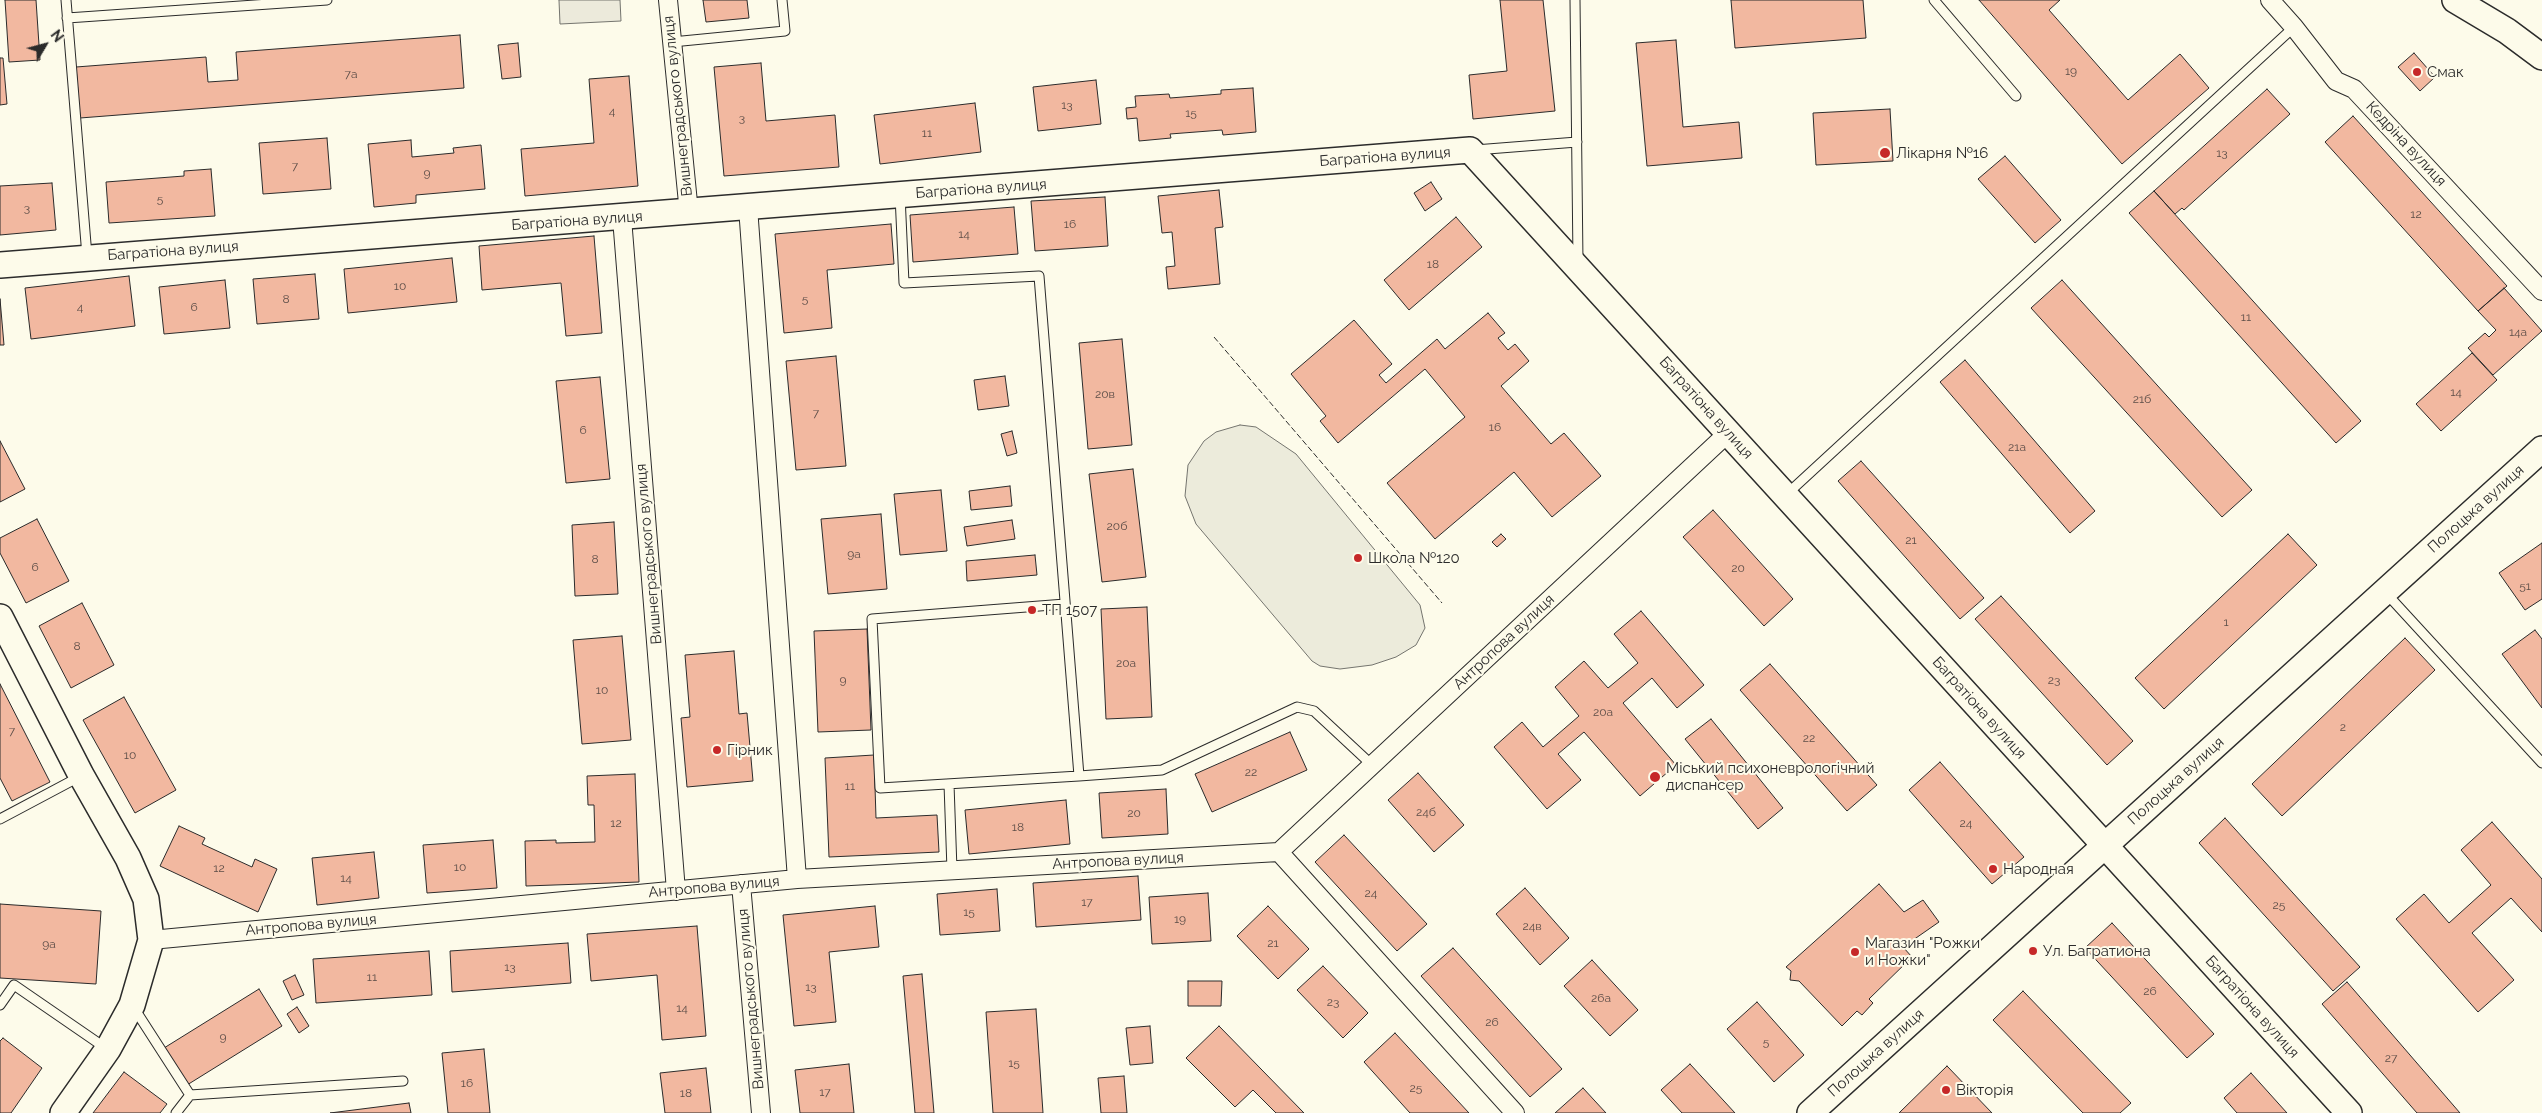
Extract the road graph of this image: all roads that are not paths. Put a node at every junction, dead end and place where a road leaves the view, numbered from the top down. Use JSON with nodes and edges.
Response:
{"nodes":[{"id":1,"x":66,"y":0,"type":"edge"},
{"id":2,"x":327,"y":0,"type":"edge"},
{"id":3,"x":668,"y":0,"type":"edge"},
{"id":4,"x":782,"y":0,"type":"edge"},
{"id":5,"x":1576,"y":0,"type":"edge"},
{"id":6,"x":1934,"y":0,"type":"edge"},
{"id":7,"x":2270,"y":0,"type":"edge"},
{"id":8,"x":2456,"y":0,"type":"edge"},
{"id":9,"x":67,"y":18,"type":"junction"},
{"id":10,"x":2294,"y":26,"type":"junction"},
{"id":11,"x":672,"y":42,"type":"junction"},
{"id":12,"x":2542,"y":57,"type":"edge"},
{"id":13,"x":2016,"y":96,"type":"dead end"},
{"id":14,"x":1577,"y":142,"type":"junction"},
{"id":15,"x":1470,"y":150,"type":"junction"},
{"id":16,"x":900,"y":195,"type":"junction"},
{"id":17,"x":748,"y":207,"type":"junction"},
{"id":18,"x":689,"y":213,"type":"junction"},
{"id":19,"x":622,"y":218,"type":"junction"},
{"id":20,"x":87,"y":257,"type":"junction"},
{"id":21,"x":0,"y":265,"type":"edge"},
{"id":22,"x":1578,"y":268,"type":"junction"},
{"id":23,"x":2542,"y":291,"type":"edge"},
{"id":24,"x":1728,"y":433,"type":"junction"},
{"id":25,"x":2542,"y":449,"type":"edge"},
{"id":26,"x":1786,"y":496,"type":"junction"},
{"id":27,"x":2385,"y":592,"type":"junction"},
{"id":28,"x":1065,"y":604,"type":"junction"},
{"id":29,"x":0,"y":617,"type":"edge"},
{"id":30,"x":2542,"y":763,"type":"edge"},
{"id":31,"x":1372,"y":765,"type":"junction"},
{"id":32,"x":81,"y":775,"type":"junction"},
{"id":33,"x":1079,"y":776,"type":"junction"},
{"id":34,"x":948,"y":784,"type":"junction"},
{"id":35,"x":0,"y":819,"type":"edge"},
{"id":36,"x":2105,"y":846,"type":"junction"},
{"id":37,"x":1279,"y":852,"type":"junction"},
{"id":38,"x":952,"y":870,"type":"junction"},
{"id":39,"x":797,"y":879,"type":"junction"},
{"id":40,"x":741,"y":884,"type":"junction"},
{"id":41,"x":676,"y":891,"type":"junction"},
{"id":42,"x":151,"y":940,"type":"junction"},
{"id":43,"x":0,"y":1005,"type":"edge"},
{"id":44,"x":132,"y":1005,"type":"junction"},
{"id":45,"x":108,"y":1049,"type":"junction"},
{"id":46,"x":403,"y":1081,"type":"dead end"},
{"id":47,"x":190,"y":1095,"type":"junction"},
{"id":48,"x":63,"y":1113,"type":"edge"},
{"id":49,"x":176,"y":1113,"type":"edge"},
{"id":50,"x":761,"y":1113,"type":"edge"},
{"id":51,"x":1515,"y":1113,"type":"edge"},
{"id":52,"x":1810,"y":1113,"type":"edge"},
{"id":53,"x":2349,"y":1113,"type":"edge"}],
"edges":[{"from":1,"to":9,"type":"lane"},
{"from":2,"to":9,"type":"lane"},
{"from":3,"to":11,"type":"street","name":"Вишнеградського вулиця"},
{"from":4,"to":11,"type":"lane"},
{"from":5,"to":14,"type":"lane"},
{"from":6,"to":13,"type":"lane"},
{"from":7,"to":10,"type":"street","name":"Кедріна вулиця"},
{"from":8,"to":12,"type":"street"},
{"from":9,"to":20,"type":"lane"},
{"from":10,"to":23,"type":"street","name":"Кедріна вулиця"},
{"from":10,"to":26,"type":"lane"},
{"from":11,"to":18,"type":"street","name":"Вишнеградського вулиця"},
{"from":14,"to":15,"type":"lane"},
{"from":14,"to":22,"type":"lane"},
{"from":15,"to":16,"type":"street","name":"Багратіона вулиця"},
{"from":15,"to":22,"type":"street","name":"Багратіона вулиця"},
{"from":16,"to":17,"type":"street","name":"Багратіона вулиця"},
{"from":16,"to":28,"type":"lane"},
{"from":17,"to":18,"type":"street","name":"Багратіона вулиця"},
{"from":17,"to":39,"type":"street"},
{"from":18,"to":19,"type":"street","name":"Багратіона вулиця"},
{"from":19,"to":20,"type":"street","name":"Багратіона вулиця"},
{"from":19,"to":41,"type":"street","name":"Вишнеградського вулиця"},
{"from":20,"to":21,"type":"street","name":"Багратіона вулиця"},
{"from":22,"to":24,"type":"street","name":"Багратіона вулиця"},
{"from":24,"to":26,"type":"street","name":"Багратіона вулиця"},
{"from":24,"to":31,"type":"street","name":"Антропова вулиця"},
{"from":25,"to":27,"type":"street","name":"Полоцька вулиця"},
{"from":26,"to":36,"type":"street","name":"Багратіона вулиця"},
{"from":27,"to":30,"type":"lane"},
{"from":27,"to":36,"type":"street","name":"Полоцька вулиця"},
{"from":28,"to":33,"type":"lane"},
{"from":28,"to":34,"type":"lane"},
{"from":29,"to":32,"type":"street"},
{"from":31,"to":33,"type":"lane"},
{"from":31,"to":37,"type":"street","name":"Антропова вулиця"},
{"from":32,"to":35,"type":"lane"},
{"from":32,"to":42,"type":"street"},
{"from":33,"to":34,"type":"lane"},
{"from":34,"to":38,"type":"lane"},
{"from":36,"to":52,"type":"street","name":"Полоцька вулиця"},
{"from":36,"to":53,"type":"street","name":"Багратіона вулиця"},
{"from":37,"to":38,"type":"street","name":"Антропова вулиця"},
{"from":37,"to":51,"type":"street"},
{"from":38,"to":39,"type":"street","name":"Антропова вулиця"},
{"from":39,"to":40,"type":"street","name":"Антропова вулиця"},
{"from":40,"to":41,"type":"street","name":"Антропова вулиця"},
{"from":40,"to":50,"type":"street","name":"Вишнеградського вулиця"},
{"from":41,"to":42,"type":"street","name":"Антропова вулиця"},
{"from":42,"to":44,"type":"street"},
{"from":43,"to":45,"type":"lane"},
{"from":44,"to":45,"type":"street"},
{"from":44,"to":47,"type":"lane"},
{"from":45,"to":48,"type":"street"},
{"from":46,"to":47,"type":"lane"},
{"from":47,"to":49,"type":"lane"}]}
